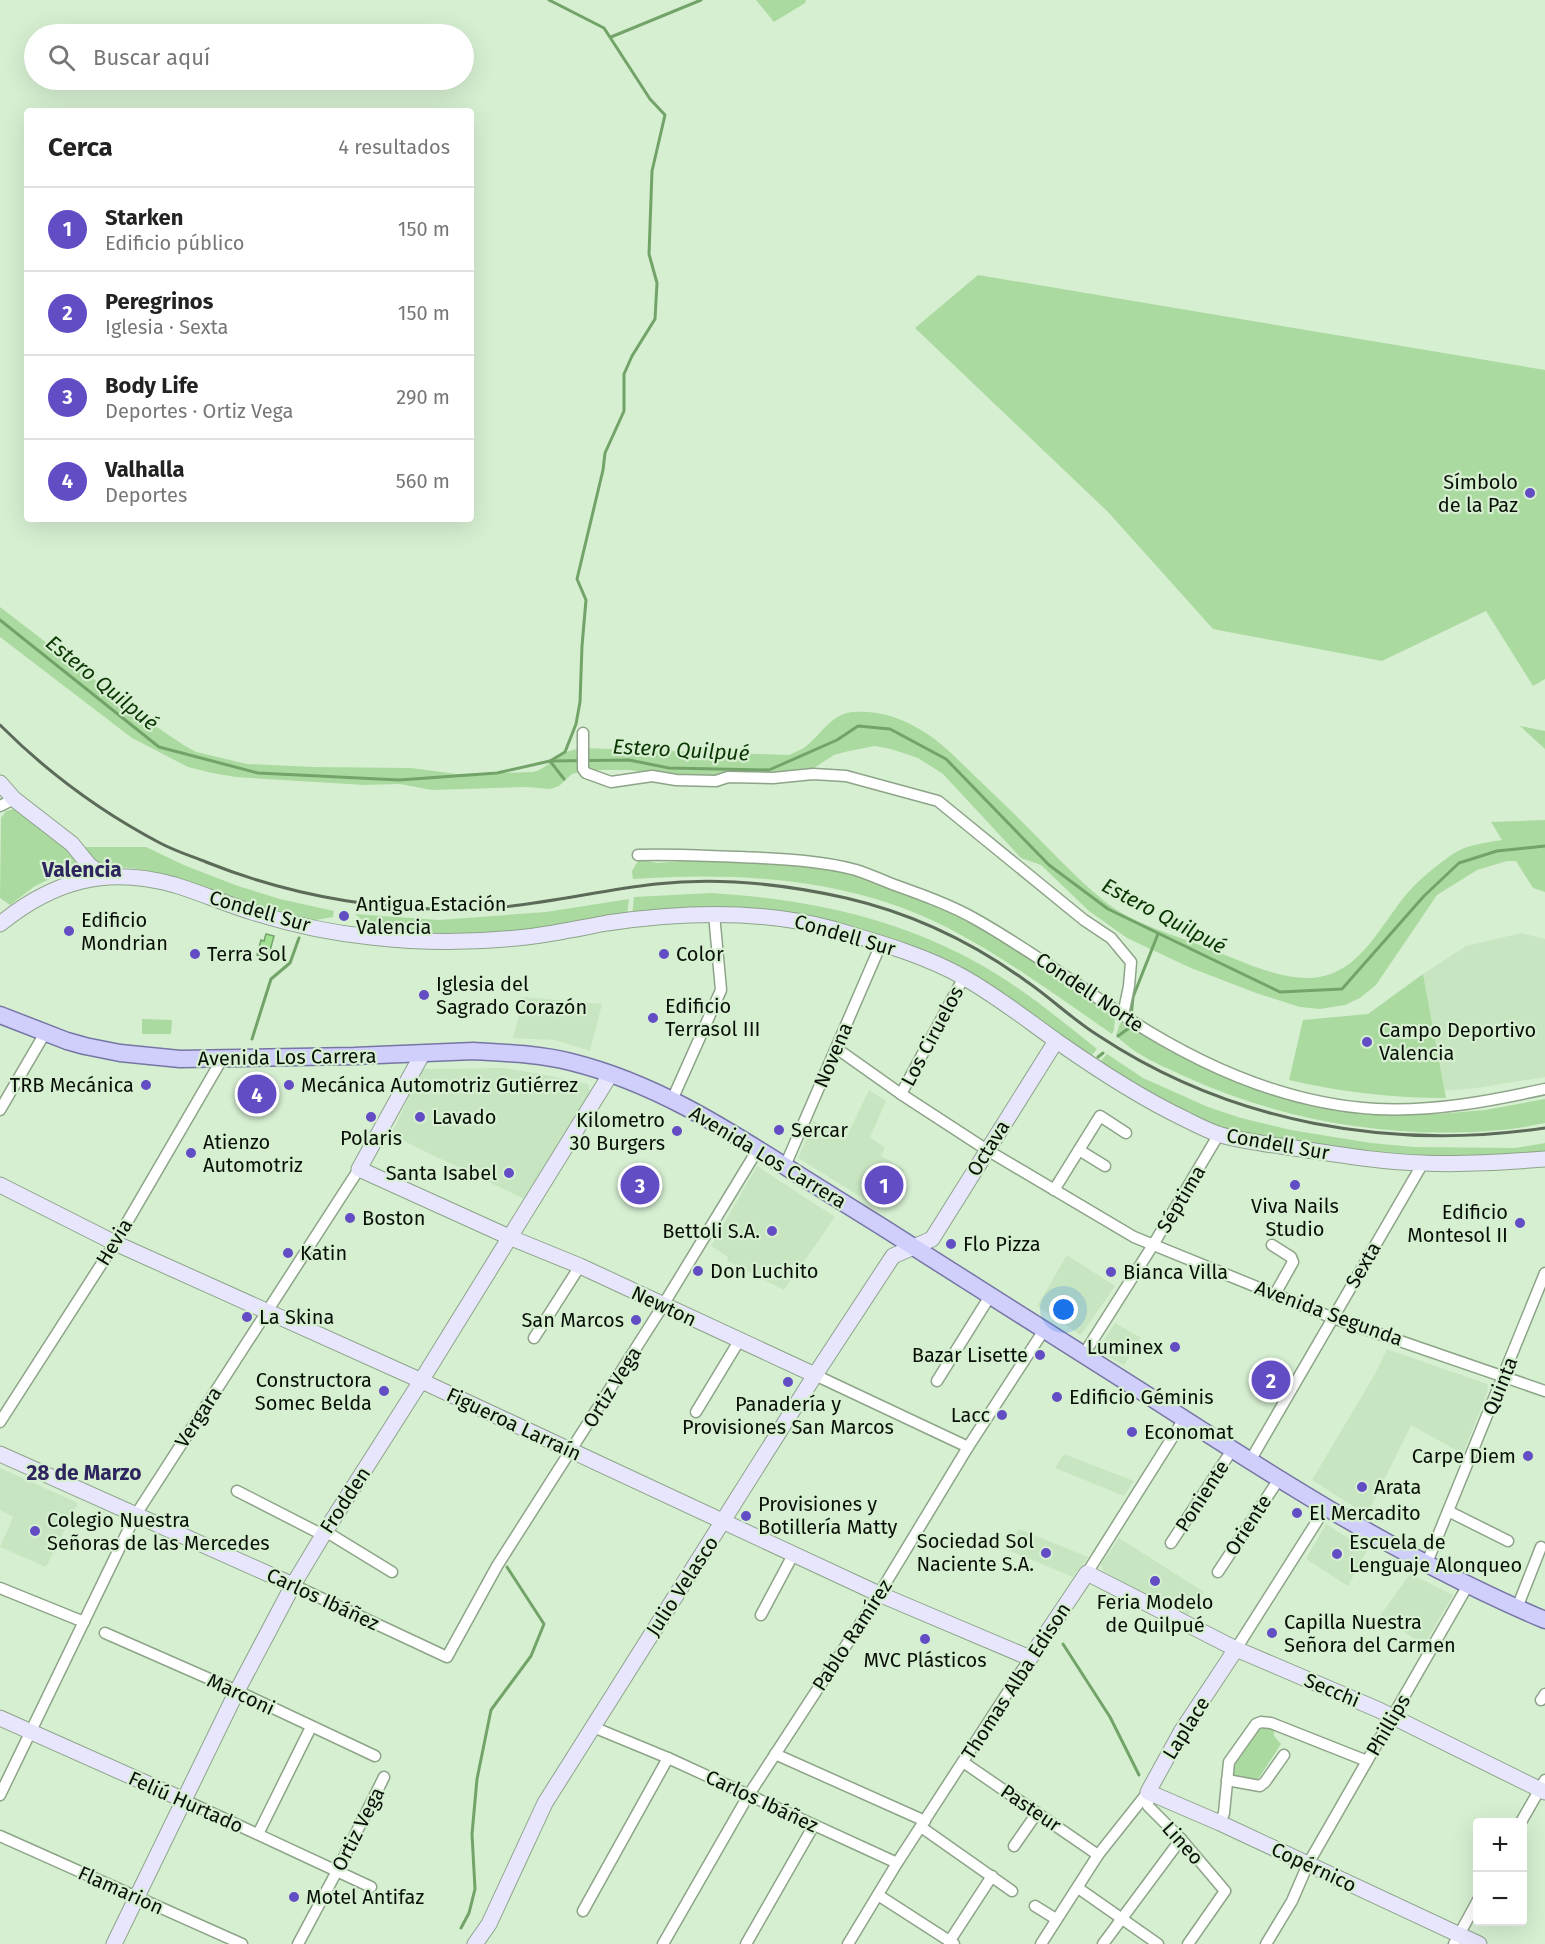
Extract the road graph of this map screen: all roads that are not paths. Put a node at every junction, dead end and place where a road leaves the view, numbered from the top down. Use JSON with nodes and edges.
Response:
{"nodes":[{"id":1,"x":583,"y":733,"type":"dead end"},
{"id":2,"x":0,"y":783,"type":"edge"},
{"id":3,"x":7,"y":802,"type":"edge"},
{"id":4,"x":638,"y":855,"type":"dead end"},
{"id":5,"x":82,"y":857,"type":"junction"},
{"id":6,"x":104,"y":876,"type":"junction"},
{"id":7,"x":66,"y":884,"type":"junction"},
{"id":8,"x":714,"y":914,"type":"junction"},
{"id":9,"x":0,"y":924,"type":"edge"},
{"id":10,"x":881,"y":944,"type":"junction"},
{"id":11,"x":963,"y":977,"type":"junction"},
{"id":12,"x":0,"y":1015,"type":"edge"},
{"id":13,"x":1123,"y":1015,"type":"junction"},
{"id":14,"x":45,"y":1033,"type":"junction"},
{"id":15,"x":1056,"y":1041,"type":"junction"},
{"id":16,"x":836,"y":1048,"type":"junction"},
{"id":17,"x":423,"y":1053,"type":"junction"},
{"id":18,"x":222,"y":1059,"type":"junction"},
{"id":19,"x":610,"y":1075,"type":"junction"},
{"id":20,"x":1545,"y":1089,"type":"edge"},
{"id":21,"x":901,"y":1094,"type":"junction"},
{"id":22,"x":672,"y":1100,"type":"junction"},
{"id":23,"x":0,"y":1110,"type":"edge"},
{"id":24,"x":1126,"y":1133,"type":"dead end"},
{"id":25,"x":1219,"y":1134,"type":"junction"},
{"id":26,"x":758,"y":1149,"type":"junction"},
{"id":27,"x":987,"y":1150,"type":"junction"},
{"id":28,"x":1079,"y":1150,"type":"junction"},
{"id":29,"x":1545,"y":1159,"type":"edge"},
{"id":30,"x":1423,"y":1163,"type":"junction"},
{"id":31,"x":784,"y":1166,"type":"junction"},
{"id":32,"x":1105,"y":1166,"type":"dead end"},
{"id":33,"x":359,"y":1169,"type":"junction"},
{"id":34,"x":0,"y":1185,"type":"edge"},
{"id":35,"x":1054,"y":1190,"type":"junction"},
{"id":36,"x":509,"y":1237,"type":"junction"},
{"id":37,"x":115,"y":1243,"type":"junction"},
{"id":38,"x":1153,"y":1245,"type":"junction"},
{"id":39,"x":1272,"y":1245,"type":"dead end"},
{"id":40,"x":914,"y":1247,"type":"junction"},
{"id":41,"x":580,"y":1266,"type":"junction"},
{"id":42,"x":1545,"y":1273,"type":"edge"},
{"id":43,"x":1275,"y":1294,"type":"junction"},
{"id":44,"x":990,"y":1296,"type":"junction"},
{"id":45,"x":663,"y":1306,"type":"junction"},
{"id":46,"x":267,"y":1310,"type":"junction"},
{"id":47,"x":1333,"y":1318,"type":"junction"},
{"id":48,"x":1044,"y":1330,"type":"junction"},
{"id":49,"x":534,"y":1338,"type":"dead end"},
{"id":50,"x":739,"y":1341,"type":"junction"},
{"id":51,"x":1084,"y":1354,"type":"junction"},
{"id":52,"x":815,"y":1375,"type":"junction"},
{"id":53,"x":1504,"y":1377,"type":"junction"},
{"id":54,"x":421,"y":1381,"type":"junction"},
{"id":55,"x":937,"y":1381,"type":"dead end"},
{"id":56,"x":1545,"y":1392,"type":"edge"},
{"id":57,"x":696,"y":1412,"type":"dead end"},
{"id":58,"x":1184,"y":1419,"type":"junction"},
{"id":59,"x":0,"y":1422,"type":"edge"},
{"id":60,"x":968,"y":1447,"type":"junction"},
{"id":61,"x":572,"y":1450,"type":"junction"},
{"id":62,"x":1232,"y":1450,"type":"junction"},
{"id":63,"x":0,"y":1454,"type":"edge"},
{"id":64,"x":1250,"y":1461,"type":"junction"},
{"id":65,"x":1279,"y":1479,"type":"junction"},
{"id":66,"x":237,"y":1491,"type":"dead end"},
{"id":67,"x":1326,"y":1507,"type":"junction"},
{"id":68,"x":1448,"y":1511,"type":"junction"},
{"id":69,"x":135,"y":1516,"type":"junction"},
{"id":70,"x":725,"y":1520,"type":"junction"},
{"id":71,"x":324,"y":1533,"type":"junction"},
{"id":72,"x":1508,"y":1541,"type":"dead end"},
{"id":73,"x":1171,"y":1543,"type":"dead end"},
{"id":74,"x":1541,"y":1547,"type":"dead end"},
{"id":75,"x":795,"y":1553,"type":"junction"},
{"id":76,"x":1426,"y":1565,"type":"junction"},
{"id":77,"x":392,"y":1572,"type":"dead end"},
{"id":78,"x":1218,"y":1572,"type":"dead end"},
{"id":79,"x":1087,"y":1573,"type":"junction"},
{"id":80,"x":293,"y":1585,"type":"junction"},
{"id":81,"x":1468,"y":1585,"type":"junction"},
{"id":82,"x":0,"y":1588,"type":"edge"},
{"id":83,"x":879,"y":1594,"type":"junction"},
{"id":84,"x":1517,"y":1608,"type":"junction"},
{"id":85,"x":761,"y":1615,"type":"dead end"},
{"id":86,"x":1545,"y":1620,"type":"edge"},
{"id":87,"x":84,"y":1622,"type":"junction"},
{"id":88,"x":105,"y":1633,"type":"dead end"},
{"id":89,"x":1236,"y":1649,"type":"junction"},
{"id":90,"x":447,"y":1657,"type":"joint"},
{"id":91,"x":1030,"y":1658,"type":"junction"},
{"id":92,"x":237,"y":1691,"type":"junction"},
{"id":93,"x":1393,"y":1717,"type":"junction"},
{"id":94,"x":0,"y":1718,"type":"edge"},
{"id":95,"x":593,"y":1726,"type":"junction"},
{"id":96,"x":311,"y":1727,"type":"junction"},
{"id":97,"x":30,"y":1732,"type":"junction"},
{"id":98,"x":775,"y":1754,"type":"junction"},
{"id":99,"x":1284,"y":1755,"type":"dead end"},
{"id":100,"x":375,"y":1756,"type":"dead end"},
{"id":101,"x":668,"y":1758,"type":"junction"},
{"id":102,"x":1367,"y":1761,"type":"junction"},
{"id":103,"x":963,"y":1762,"type":"junction"},
{"id":104,"x":384,"y":1777,"type":"dead end"},
{"id":105,"x":1227,"y":1780,"type":"junction"},
{"id":106,"x":1543,"y":1787,"type":"edge"},
{"id":107,"x":1148,"y":1792,"type":"junction"},
{"id":108,"x":0,"y":1795,"type":"edge"},
{"id":109,"x":748,"y":1796,"type":"junction"},
{"id":110,"x":184,"y":1800,"type":"junction"},
{"id":111,"x":1037,"y":1813,"type":"junction"},
{"id":112,"x":1524,"y":1818,"type":"edge"},
{"id":113,"x":1220,"y":1823,"type":"junction"},
{"id":114,"x":923,"y":1824,"type":"junction"},
{"id":115,"x":814,"y":1825,"type":"junction"},
{"id":116,"x":258,"y":1834,"type":"junction"},
{"id":117,"x":0,"y":1836,"type":"edge"},
{"id":118,"x":1181,"y":1839,"type":"junction"},
{"id":119,"x":1014,"y":1846,"type":"dead end"},
{"id":120,"x":1098,"y":1855,"type":"junction"},
{"id":121,"x":897,"y":1863,"type":"junction"},
{"id":122,"x":1308,"y":1864,"type":"junction"},
{"id":123,"x":337,"y":1871,"type":"junction"},
{"id":124,"x":992,"y":1876,"type":"junction"},
{"id":125,"x":371,"y":1887,"type":"dead end"},
{"id":126,"x":1078,"y":1888,"type":"junction"},
{"id":127,"x":1012,"y":1891,"type":"dead end"},
{"id":128,"x":878,"y":1894,"type":"junction"},
{"id":129,"x":137,"y":1897,"type":"junction"},
{"id":130,"x":1035,"y":1906,"type":"dead end"},
{"id":131,"x":1473,"y":1909,"type":"edge"},
{"id":132,"x":583,"y":1911,"type":"dead end"},
{"id":133,"x":1123,"y":1918,"type":"junction"},
{"id":134,"x":1056,"y":1919,"type":"junction"},
{"id":135,"x":1456,"y":1939,"type":"edge"},
{"id":136,"x":952,"y":1943,"type":"edge"},
{"id":137,"x":114,"y":1944,"type":"edge"},
{"id":138,"x":242,"y":1944,"type":"edge"},
{"id":139,"x":298,"y":1944,"type":"edge"},
{"id":140,"x":475,"y":1944,"type":"edge"},
{"id":141,"x":663,"y":1944,"type":"edge"},
{"id":142,"x":746,"y":1944,"type":"edge"},
{"id":143,"x":849,"y":1944,"type":"edge"},
{"id":144,"x":1041,"y":1944,"type":"edge"},
{"id":145,"x":1103,"y":1944,"type":"edge"},
{"id":146,"x":1158,"y":1944,"type":"edge"},
{"id":147,"x":1188,"y":1944,"type":"edge"},
{"id":148,"x":1266,"y":1944,"type":"edge"},
{"id":149,"x":1479,"y":1944,"type":"edge"}],
"edges":[{"from":1,"to":13,"type":"street"},
{"from":2,"to":3,"type":"street"},
{"from":3,"to":5,"type":"street"},
{"from":4,"to":13,"type":"street","name":"Condell Norte"},
{"from":5,"to":6,"type":"street"},
{"from":5,"to":7,"type":"street"},
{"from":6,"to":7,"type":"street","name":"Condell Sur"},
{"from":6,"to":8,"type":"street","name":"Condell Sur"},
{"from":7,"to":9,"type":"street","name":"Condell Sur"},
{"from":8,"to":10,"type":"street","name":"Condell Sur"},
{"from":8,"to":22,"type":"street"},
{"from":10,"to":11,"type":"street","name":"Condell Sur"},
{"from":10,"to":16,"type":"street","name":"Novena"},
{"from":11,"to":15,"type":"street","name":"Condell Sur"},
{"from":11,"to":21,"type":"street","name":"Los Ciruelos"},
{"from":12,"to":14,"type":"main road","name":"Avenida Los Carrera"},
{"from":13,"to":20,"type":"street","name":"Condell Norte"},
{"from":14,"to":18,"type":"main road","name":"Avenida Los Carrera"},
{"from":14,"to":23,"type":"street"},
{"from":15,"to":25,"type":"street","name":"Condell Sur"},
{"from":15,"to":27,"type":"street","name":"Octava"},
{"from":16,"to":21,"type":"street","name":"Avenida Segunda"},
{"from":16,"to":31,"type":"street","name":"Novena"},
{"from":17,"to":18,"type":"main road","name":"Avenida Los Carrera"},
{"from":17,"to":19,"type":"main road","name":"Avenida Los Carrera"},
{"from":17,"to":33,"type":"street","name":"Vergara"},
{"from":18,"to":37,"type":"street","name":"Hevia"},
{"from":19,"to":22,"type":"main road","name":"Avenida Los Carrera"},
{"from":19,"to":36,"type":"street","name":"Frodden"},
{"from":21,"to":27,"type":"street","name":"Avenida Segunda"},
{"from":22,"to":26,"type":"main road","name":"Avenida Los Carrera"},
{"from":24,"to":28,"type":"street"},
{"from":25,"to":30,"type":"street","name":"Condell Sur"},
{"from":25,"to":38,"type":"street","name":"Séptima"},
{"from":26,"to":31,"type":"main road","name":"Avenida Los Carrera"},
{"from":26,"to":45,"type":"street","name":"Ortiz Vega"},
{"from":27,"to":35,"type":"street","name":"Avenida Segunda"},
{"from":27,"to":40,"type":"street","name":"Octava"},
{"from":28,"to":32,"type":"street"},
{"from":28,"to":35,"type":"street"},
{"from":29,"to":30,"type":"street","name":"Condell Sur"},
{"from":30,"to":47,"type":"street","name":"Sexta"},
{"from":31,"to":40,"type":"main road","name":"Avenida Los Carrera"},
{"from":33,"to":36,"type":"street","name":"Newton"},
{"from":33,"to":46,"type":"street","name":"Vergara"},
{"from":34,"to":37,"type":"street","name":"Figueroa Larraín"},
{"from":35,"to":38,"type":"street","name":"Avenida Segunda"},
{"from":36,"to":41,"type":"street","name":"Newton"},
{"from":36,"to":54,"type":"street","name":"Frodden"},
{"from":37,"to":46,"type":"street","name":"Figueroa Larraín"},
{"from":37,"to":59,"type":"street","name":"Hevia"},
{"from":38,"to":43,"type":"street","name":"Avenida Segunda"},
{"from":38,"to":51,"type":"street","name":"Séptima"},
{"from":39,"to":43,"type":"street"},
{"from":40,"to":44,"type":"main road","name":"Avenida Los Carrera"},
{"from":40,"to":52,"type":"street","name":"Julio Velasco"},
{"from":41,"to":45,"type":"street","name":"Newton"},
{"from":41,"to":49,"type":"street"},
{"from":42,"to":53,"type":"street","name":"Quinta"},
{"from":43,"to":47,"type":"street","name":"Avenida Segunda"},
{"from":44,"to":48,"type":"main road","name":"Avenida Los Carrera"},
{"from":44,"to":55,"type":"street"},
{"from":45,"to":50,"type":"street","name":"Newton"},
{"from":45,"to":61,"type":"street","name":"Ortiz Vega"},
{"from":46,"to":54,"type":"street","name":"Figueroa Larraín"},
{"from":46,"to":69,"type":"street","name":"Vergara"},
{"from":47,"to":53,"type":"street","name":"Avenida Segunda"},
{"from":47,"to":64,"type":"street","name":"Sexta"},
{"from":48,"to":51,"type":"main road","name":"Avenida Los Carrera"},
{"from":48,"to":60,"type":"street","name":"Pablo Ramírez"},
{"from":50,"to":52,"type":"street","name":"Newton"},
{"from":50,"to":57,"type":"street"},
{"from":51,"to":58,"type":"main road","name":"Avenida Los Carrera"},
{"from":52,"to":60,"type":"street","name":"Newton"},
{"from":52,"to":70,"type":"street","name":"Julio Velasco"},
{"from":53,"to":56,"type":"street","name":"Avenida Segunda"},
{"from":53,"to":68,"type":"street","name":"Quinta"},
{"from":54,"to":61,"type":"street","name":"Figueroa Larraín"},
{"from":54,"to":71,"type":"street","name":"Frodden"},
{"from":58,"to":62,"type":"main road","name":"Avenida Los Carrera"},
{"from":58,"to":79,"type":"street","name":"Thomas Alba Edison"},
{"from":60,"to":83,"type":"street","name":"Pablo Ramírez"},
{"from":61,"to":70,"type":"street","name":"Figueroa Larraín"},
{"from":61,"to":90,"type":"street","name":"Ortiz Vega"},
{"from":62,"to":64,"type":"main road","name":"Avenida Los Carrera"},
{"from":62,"to":73,"type":"street","name":"Poniente"},
{"from":63,"to":69,"type":"street","name":"Carlos Ibáñez"},
{"from":64,"to":65,"type":"main road","name":"Avenida Los Carrera"},
{"from":65,"to":67,"type":"main road","name":"Avenida Los Carrera"},
{"from":65,"to":78,"type":"street","name":"Oriente"},
{"from":66,"to":71,"type":"street"},
{"from":67,"to":76,"type":"main road","name":"Avenida Los Carrera"},
{"from":67,"to":89,"type":"street","name":"Laplace"},
{"from":68,"to":72,"type":"street"},
{"from":68,"to":76,"type":"street","name":"Quinta"},
{"from":69,"to":80,"type":"street","name":"Carlos Ibáñez"},
{"from":69,"to":87,"type":"street","name":"Vergara"},
{"from":70,"to":75,"type":"street","name":"Figueroa Larraín"},
{"from":70,"to":95,"type":"street","name":"Julio Velasco"},
{"from":71,"to":77,"type":"street"},
{"from":71,"to":80,"type":"street","name":"Frodden"},
{"from":74,"to":84,"type":"street"},
{"from":75,"to":83,"type":"street","name":"Figueroa Larraín"},
{"from":75,"to":85,"type":"street"},
{"from":76,"to":81,"type":"main road","name":"Avenida Los Carrera"},
{"from":79,"to":89,"type":"street","name":"Secchi"},
{"from":79,"to":91,"type":"street","name":"Thomas Alba Edison"},
{"from":80,"to":90,"type":"street","name":"Carlos Ibáñez"},
{"from":80,"to":92,"type":"street","name":"Frodden"},
{"from":81,"to":84,"type":"main road","name":"Avenida Los Carrera"},
{"from":81,"to":93,"type":"street","name":"Phillips"},
{"from":82,"to":87,"type":"street"},
{"from":83,"to":91,"type":"street","name":"Figueroa Larraín"},
{"from":83,"to":98,"type":"street","name":"Pablo Ramírez"},
{"from":84,"to":86,"type":"main road","name":"Avenida Los Carrera"},
{"from":87,"to":97,"type":"street","name":"Vergara"},
{"from":88,"to":92,"type":"street","name":"Marconi"},
{"from":89,"to":93,"type":"street","name":"Secchi"},
{"from":89,"to":107,"type":"street","name":"Laplace"},
{"from":91,"to":103,"type":"street","name":"Thomas Alba Edison"},
{"from":92,"to":96,"type":"street","name":"Marconi"},
{"from":92,"to":110,"type":"street","name":"Frodden"},
{"from":93,"to":102,"type":"street","name":"Phillips"},
{"from":93,"to":106,"type":"street","name":"Secchi"},
{"from":94,"to":97,"type":"street","name":"Feliú Hurtado"},
{"from":95,"to":101,"type":"street","name":"Carlos Ibáñez"},
{"from":95,"to":140,"type":"street","name":"Julio Velasco"},
{"from":96,"to":100,"type":"street","name":"Marconi"},
{"from":96,"to":116,"type":"street"},
{"from":97,"to":108,"type":"street","name":"Vergara"},
{"from":97,"to":110,"type":"street","name":"Feliú Hurtado"},
{"from":98,"to":109,"type":"street","name":"Pablo Ramírez"},
{"from":98,"to":114,"type":"street"},
{"from":99,"to":105,"type":"street"},
{"from":101,"to":109,"type":"street","name":"Carlos Ibáñez"},
{"from":101,"to":132,"type":"street"},
{"from":102,"to":105,"type":"street"},
{"from":102,"to":122,"type":"street","name":"Phillips"},
{"from":103,"to":111,"type":"street","name":"Pasteur"},
{"from":103,"to":114,"type":"street","name":"Thomas Alba Edison"},
{"from":104,"to":123,"type":"street","name":"Ortiz Vega"},
{"from":105,"to":113,"type":"street"},
{"from":106,"to":112,"type":"street"},
{"from":107,"to":113,"type":"street","name":"Copérnico"},
{"from":107,"to":118,"type":"street","name":"Lineo"},
{"from":107,"to":120,"type":"street","name":"Laplace"},
{"from":109,"to":115,"type":"street","name":"Carlos Ibáñez"},
{"from":109,"to":141,"type":"street","name":"Pablo Ramírez"},
{"from":110,"to":116,"type":"street","name":"Feliú Hurtado"},
{"from":110,"to":129,"type":"street","name":"Frodden"},
{"from":111,"to":119,"type":"street"},
{"from":111,"to":120,"type":"street","name":"Pasteur"},
{"from":113,"to":122,"type":"street","name":"Copérnico"},
{"from":114,"to":121,"type":"street","name":"Thomas Alba Edison"},
{"from":114,"to":124,"type":"street"},
{"from":115,"to":121,"type":"street","name":"Carlos Ibáñez"},
{"from":115,"to":142,"type":"street"},
{"from":116,"to":123,"type":"street","name":"Feliú Hurtado"},
{"from":117,"to":129,"type":"street","name":"Flamarion"},
{"from":118,"to":133,"type":"street"},
{"from":118,"to":147,"type":"street","name":"Lineo"},
{"from":120,"to":126,"type":"street","name":"Laplace"},
{"from":121,"to":128,"type":"street","name":"Thomas Alba Edison"},
{"from":122,"to":135,"type":"street","name":"Copérnico"},
{"from":122,"to":148,"type":"street","name":"Phillips"},
{"from":123,"to":125,"type":"street","name":"Feliú Hurtado"},
{"from":123,"to":139,"type":"street","name":"Ortiz Vega"},
{"from":124,"to":127,"type":"street"},
{"from":124,"to":136,"type":"street"},
{"from":126,"to":133,"type":"street"},
{"from":126,"to":134,"type":"street","name":"Laplace"},
{"from":128,"to":136,"type":"street"},
{"from":128,"to":143,"type":"street","name":"Thomas Alba Edison"},
{"from":129,"to":137,"type":"street","name":"Frodden"},
{"from":129,"to":138,"type":"street","name":"Flamarion"},
{"from":130,"to":134,"type":"street"},
{"from":131,"to":135,"type":"street"},
{"from":133,"to":145,"type":"street"},
{"from":133,"to":146,"type":"street"},
{"from":134,"to":144,"type":"street","name":"Laplace"},
{"from":135,"to":149,"type":"street","name":"Copérnico"}]}
